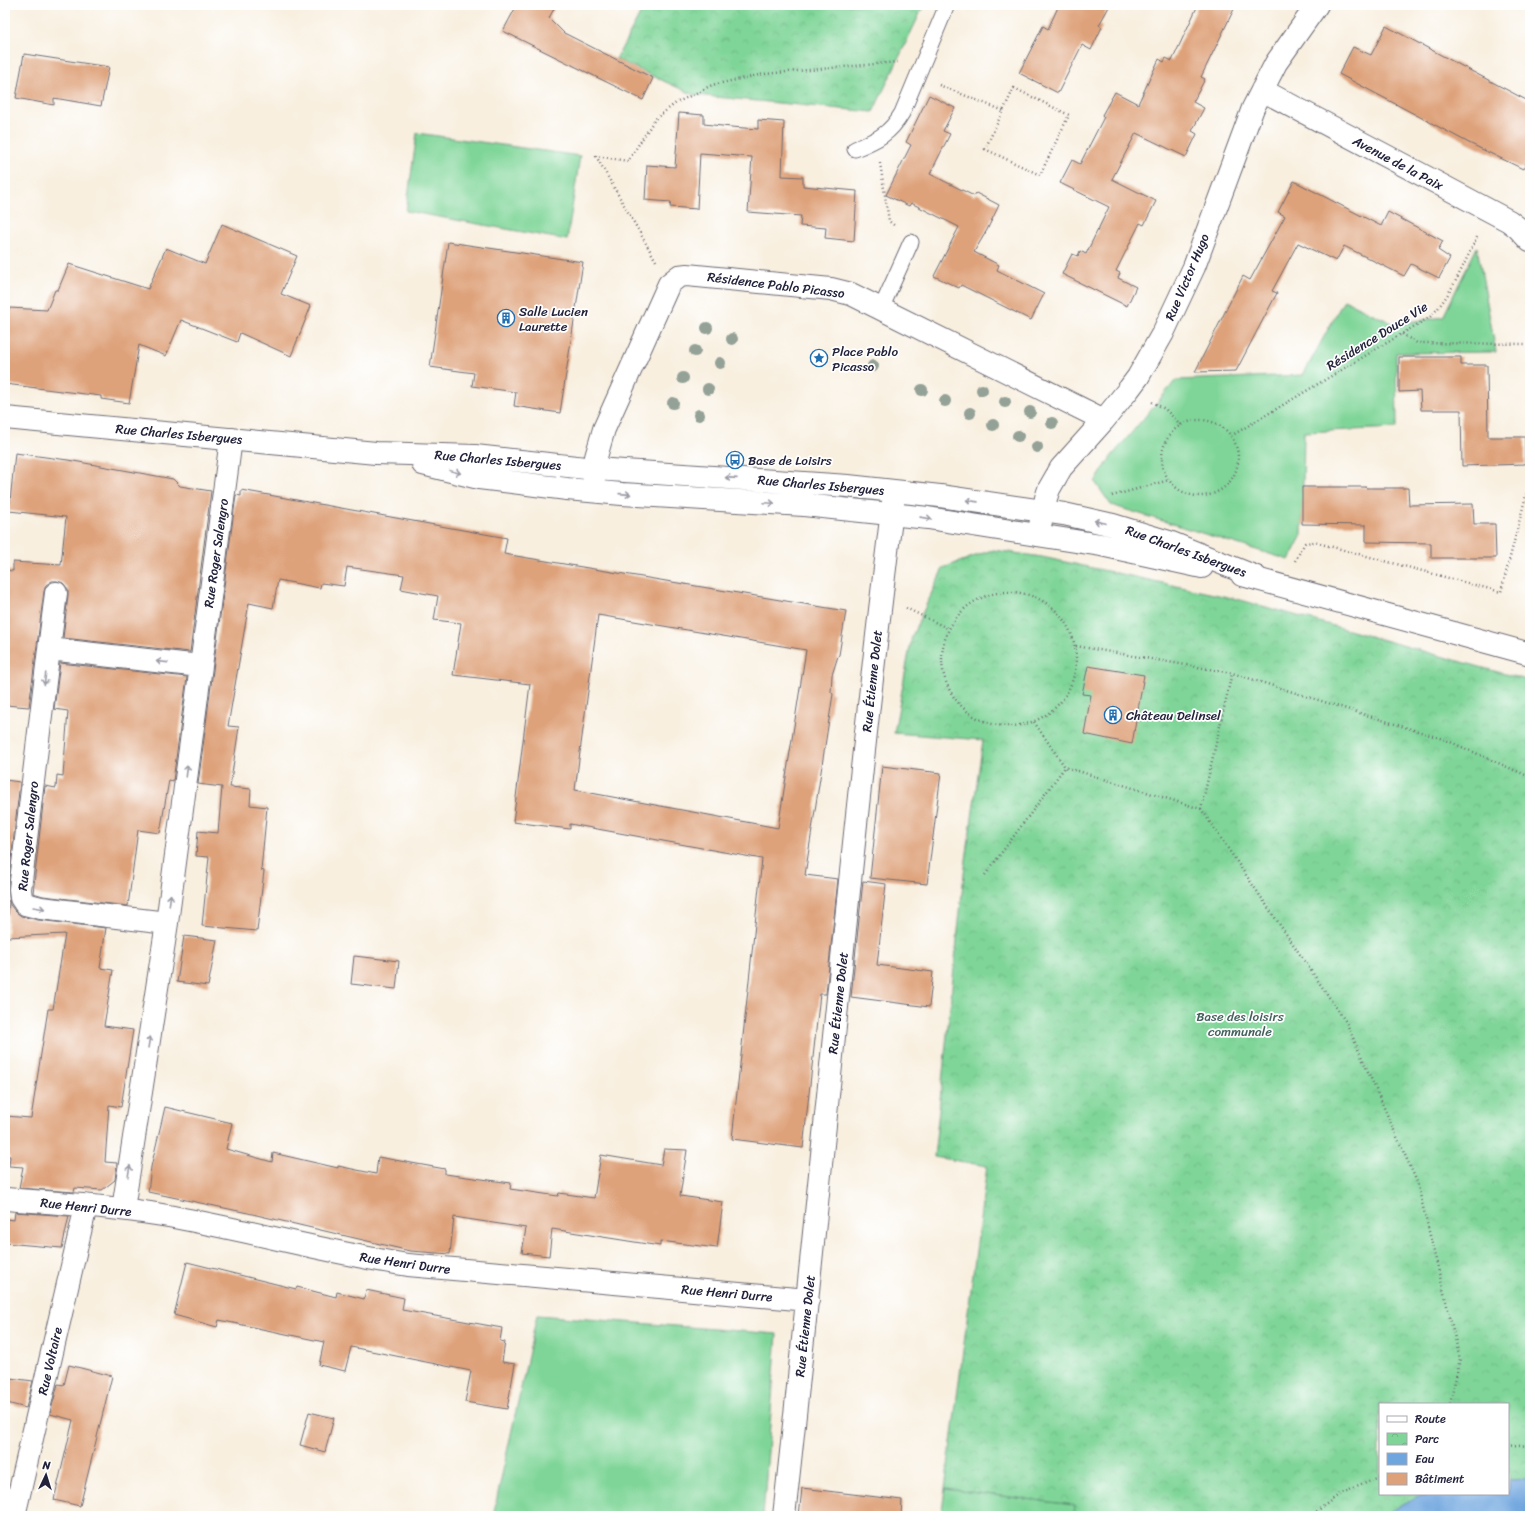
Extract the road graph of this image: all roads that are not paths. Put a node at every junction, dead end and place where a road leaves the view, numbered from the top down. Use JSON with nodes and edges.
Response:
{"nodes":[{"id":1,"x":947,"y":5,"type":"edge"},
{"id":2,"x":1317,"y":5,"type":"edge"},
{"id":3,"x":1262,"y":90,"type":"junction"},
{"id":4,"x":855,"y":149,"type":"dead end"},
{"id":5,"x":1529,"y":237,"type":"edge"},
{"id":6,"x":911,"y":242,"type":"road end"},
{"id":7,"x":881,"y":309,"type":"junction"},
{"id":8,"x":5,"y":418,"type":"edge"},
{"id":9,"x":1104,"y":420,"type":"junction"},
{"id":10,"x":231,"y":439,"type":"junction"},
{"id":11,"x":376,"y":452,"type":"junction"},
{"id":12,"x":595,"y":469,"type":"junction"},
{"id":13,"x":894,"y":491,"type":"junction"},
{"id":14,"x":593,"y":492,"type":"junction"},
{"id":15,"x":1042,"y":511,"type":"junction"},
{"id":16,"x":892,"y":514,"type":"junction"},
{"id":17,"x":1038,"y":535,"type":"junction"},
{"id":18,"x":1256,"y":577,"type":"junction"},
{"id":19,"x":56,"y":593,"type":"dead end"},
{"id":20,"x":48,"y":649,"type":"junction"},
{"id":21,"x":1530,"y":654,"type":"edge"},
{"id":22,"x":200,"y":666,"type":"junction"},
{"id":23,"x":167,"y":923,"type":"junction"},
{"id":24,"x":5,"y":1199,"type":"edge"},
{"id":25,"x":86,"y":1206,"type":"junction"},
{"id":26,"x":123,"y":1209,"type":"junction"},
{"id":27,"x":808,"y":1300,"type":"junction"},
{"id":28,"x":14,"y":1516,"type":"edge"},
{"id":29,"x":784,"y":1516,"type":"edge"}],
"edges":[{"from":1,"to":4,"type":"lane"},
{"from":2,"to":3,"type":"street","name":"Rue Victor Hugo"},
{"from":3,"to":5,"type":"street","name":"Avenue de la Paix"},
{"from":3,"to":9,"type":"street","name":"Rue Victor Hugo"},
{"from":6,"to":7,"type":"lane"},
{"from":7,"to":9,"type":"street","name":"Résidence Pablo Picasso"},
{"from":7,"to":12,"type":"street","name":"Résidence Pablo Picasso"},
{"from":8,"to":10,"type":"street","name":"Rue Charles Isbergues"},
{"from":9,"to":15,"type":"street","name":"Rue Victor Hugo"},
{"from":10,"to":11,"type":"street","name":"Rue Charles Isbergues"},
{"from":10,"to":22,"type":"street","name":"Rue Roger Salengro"},
{"from":11,"to":12,"type":"street","name":"Rue Charles Isbergues"},
{"from":11,"to":14,"type":"street","name":"Rue Charles Isbergues","one_way":true},
{"from":13,"to":12,"type":"street","name":"Rue Charles Isbergues","one_way":true},
{"from":12,"to":14,"type":"street"},
{"from":15,"to":13,"type":"street","name":"Rue Charles Isbergues","one_way":true},
{"from":13,"to":16,"type":"street","name":"Rue Étienne Dolet"},
{"from":14,"to":16,"type":"street","name":"Rue Charles Isbergues","one_way":true},
{"from":15,"to":17,"type":"street","name":"Rue Victor Hugo"},
{"from":18,"to":15,"type":"street","name":"Rue Charles Isbergues","one_way":true},
{"from":16,"to":17,"type":"street","name":"Rue Charles Isbergues","one_way":true},
{"from":16,"to":27,"type":"street","name":"Rue Étienne Dolet"},
{"from":17,"to":18,"type":"street","name":"Rue Charles Isbergues"},
{"from":18,"to":21,"type":"street","name":"Rue Charles Isbergues"},
{"from":19,"to":20,"type":"street","name":"Rue Roger Salengro"},
{"from":22,"to":20,"type":"street","one_way":true},
{"from":20,"to":23,"type":"street","name":"Rue Roger Salengro","one_way":true},
{"from":23,"to":22,"type":"street","name":"Rue Roger Salengro","one_way":true},
{"from":26,"to":23,"type":"street","name":"Rue Roger Salengro","one_way":true},
{"from":24,"to":25,"type":"street","name":"Rue Henri Durre"},
{"from":25,"to":26,"type":"street","name":"Rue Henri Durre"},
{"from":25,"to":28,"type":"street","name":"Rue Voltaire"},
{"from":26,"to":27,"type":"street","name":"Rue Henri Durre"},
{"from":27,"to":29,"type":"street","name":"Rue Étienne Dolet"}]}
